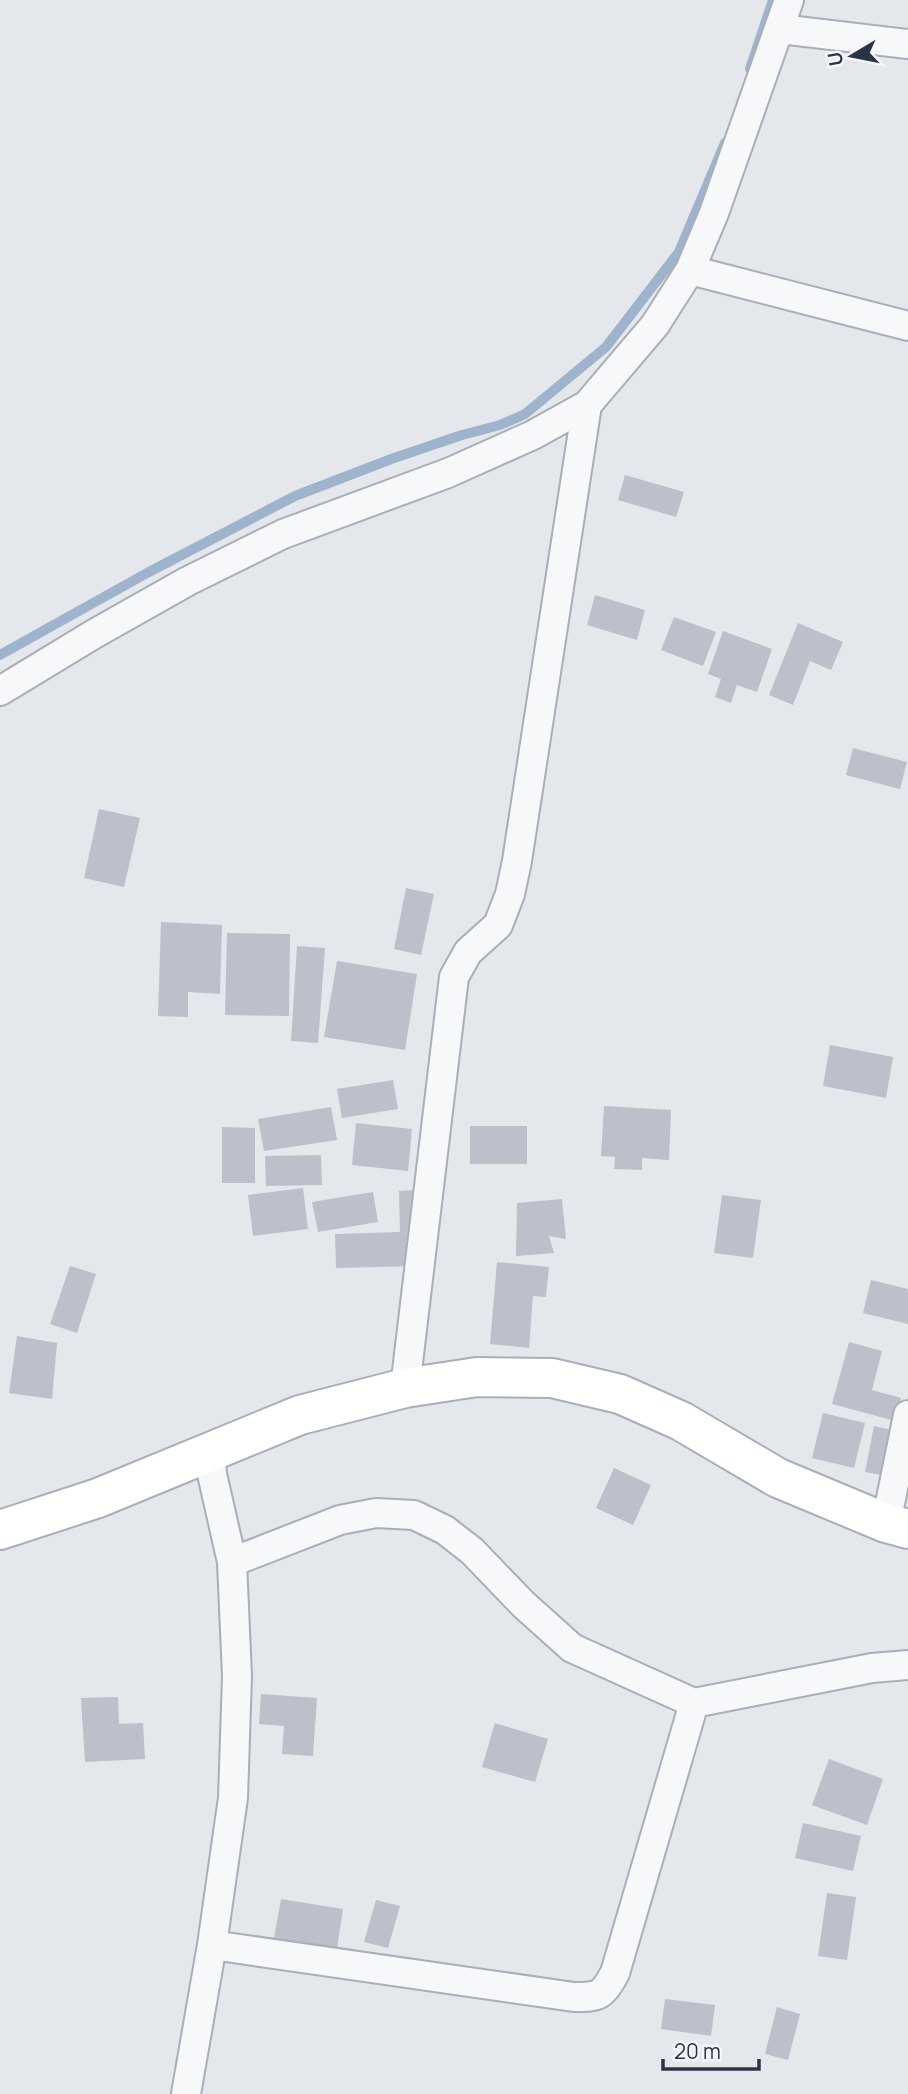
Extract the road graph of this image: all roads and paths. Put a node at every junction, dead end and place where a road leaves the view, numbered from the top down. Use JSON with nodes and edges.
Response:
{"nodes":[{"id":1,"x":789,"y":0,"type":"edge"},
{"id":2,"x":780,"y":29,"type":"junction"},
{"id":3,"x":908,"y":44,"type":"edge"},
{"id":4,"x":690,"y":270,"type":"junction"},
{"id":5,"x":908,"y":326,"type":"edge"},
{"id":6,"x":587,"y":405,"type":"junction"},
{"id":7,"x":0,"y":691,"type":"edge"},
{"id":8,"x":405,"y":1388,"type":"junction"},
{"id":9,"x":908,"y":1415,"type":"edge"},
{"id":10,"x":211,"y":1463,"type":"junction"},
{"id":11,"x":897,"y":1526,"type":"edge"},
{"id":12,"x":0,"y":1530,"type":"edge"},
{"id":13,"x":231,"y":1556,"type":"junction"},
{"id":14,"x":908,"y":1665,"type":"edge"},
{"id":15,"x":694,"y":1703,"type":"junction"},
{"id":16,"x":212,"y":1945,"type":"junction"},
{"id":17,"x":186,"y":2094,"type":"edge"}],
"edges":[{"from":1,"to":2,"type":"street"},
{"from":2,"to":3,"type":"street"},
{"from":2,"to":4,"type":"street"},
{"from":4,"to":5,"type":"street"},
{"from":4,"to":6,"type":"street"},
{"from":6,"to":7,"type":"street"},
{"from":6,"to":8,"type":"street"},
{"from":8,"to":10,"type":"main road"},
{"from":8,"to":11,"type":"main road"},
{"from":9,"to":11,"type":"street"},
{"from":10,"to":12,"type":"main road"},
{"from":10,"to":13,"type":"street"},
{"from":13,"to":15,"type":"street"},
{"from":13,"to":16,"type":"street"},
{"from":14,"to":15,"type":"street"},
{"from":15,"to":16,"type":"street"},
{"from":16,"to":17,"type":"street"}]}
